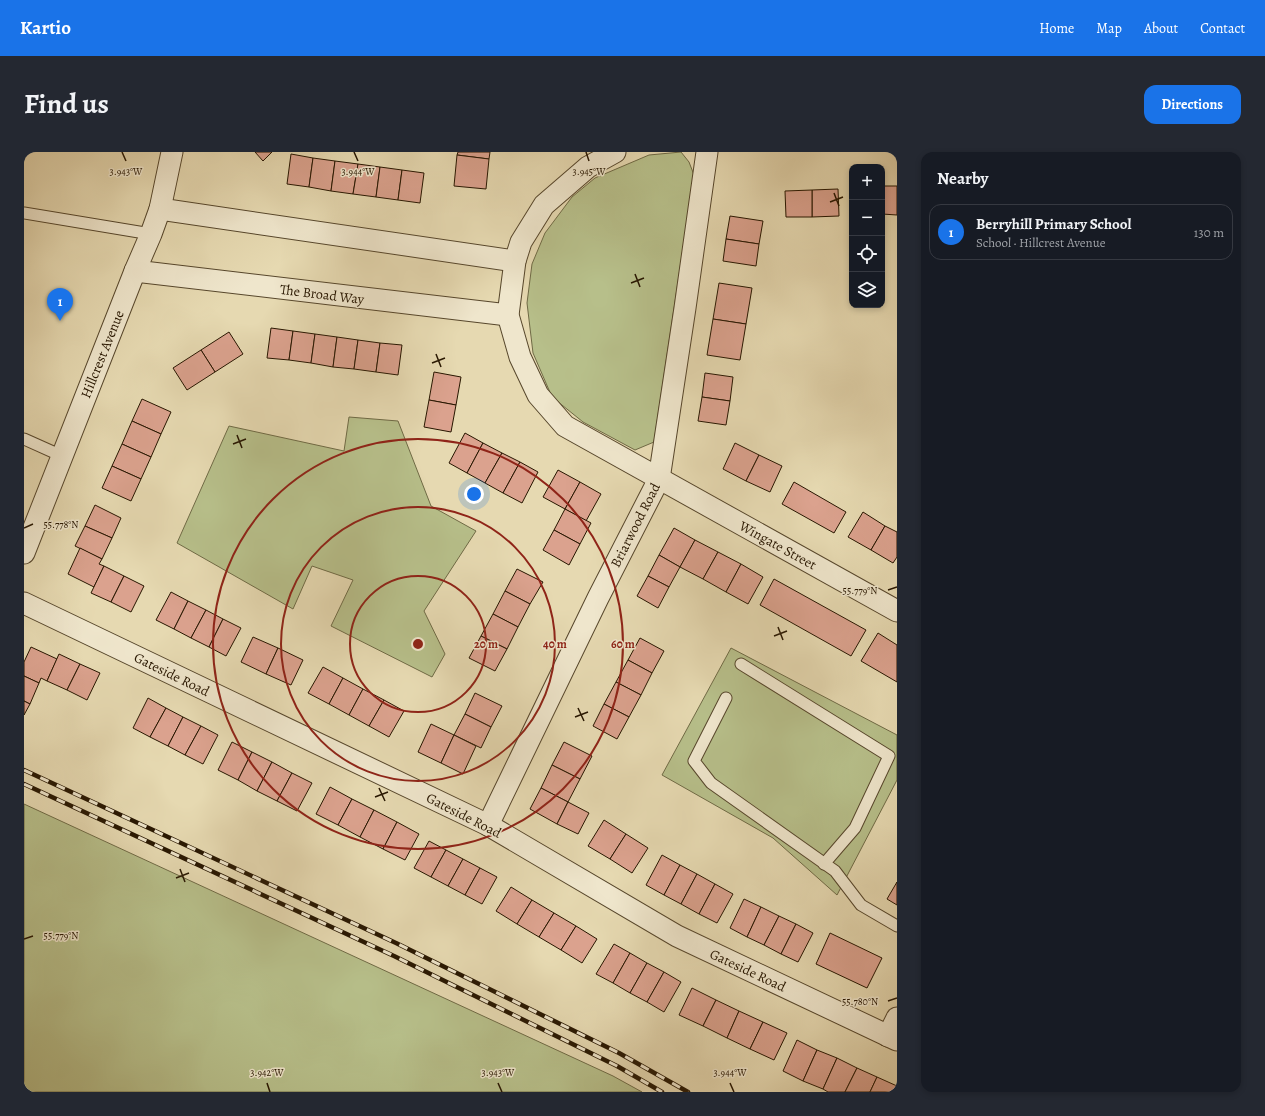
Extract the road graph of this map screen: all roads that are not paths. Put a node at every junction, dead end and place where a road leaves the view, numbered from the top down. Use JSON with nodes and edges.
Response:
{"nodes":[{"id":1,"x":172,"y":152,"type":"edge"},
{"id":2,"x":615,"y":152,"type":"edge"},
{"id":3,"x":707,"y":152,"type":"edge"},
{"id":4,"x":160,"y":209,"type":"junction"},
{"id":5,"x":24,"y":213,"type":"edge"},
{"id":6,"x":151,"y":234,"type":"junction"},
{"id":7,"x":515,"y":261,"type":"junction"},
{"id":8,"x":135,"y":271,"type":"junction"},
{"id":9,"x":508,"y":315,"type":"junction"},
{"id":10,"x":24,"y":439,"type":"edge"},
{"id":11,"x":62,"y":456,"type":"junction"},
{"id":12,"x":659,"y":479,"type":"junction"},
{"id":13,"x":24,"y":553,"type":"edge"},
{"id":14,"x":24,"y":603,"type":"edge"},
{"id":15,"x":897,"y":611,"type":"edge"},
{"id":16,"x":741,"y":664,"type":"dead end"},
{"id":17,"x":726,"y":698,"type":"dead end"},
{"id":18,"x":488,"y":825,"type":"junction"},
{"id":19,"x":824,"y":864,"type":"junction"},
{"id":20,"x":897,"y":926,"type":"edge"},
{"id":21,"x":894,"y":1031,"type":"edge"}],
"edges":[{"from":1,"to":4,"type":"street","name":"Hillcrest Avenue"},
{"from":2,"to":7,"type":"street"},
{"from":3,"to":12,"type":"street","name":"Briarwood Road"},
{"from":4,"to":6,"type":"street","name":"Hillcrest Avenue"},
{"from":4,"to":7,"type":"street"},
{"from":5,"to":6,"type":"lane"},
{"from":6,"to":8,"type":"street","name":"Hillcrest Avenue"},
{"from":7,"to":9,"type":"street"},
{"from":8,"to":9,"type":"street","name":"The Broad Way"},
{"from":8,"to":11,"type":"street","name":"Hillcrest Avenue"},
{"from":9,"to":12,"type":"street"},
{"from":10,"to":11,"type":"lane"},
{"from":11,"to":13,"type":"street","name":"Hillcrest Avenue"},
{"from":12,"to":15,"type":"street","name":"Wingate Street"},
{"from":12,"to":18,"type":"street","name":"Briarwood Road"},
{"from":14,"to":18,"type":"street","name":"Gateside Road"},
{"from":16,"to":19,"type":"lane"},
{"from":17,"to":19,"type":"lane"},
{"from":18,"to":21,"type":"street","name":"Gateside Road"},
{"from":19,"to":20,"type":"lane"}]}
